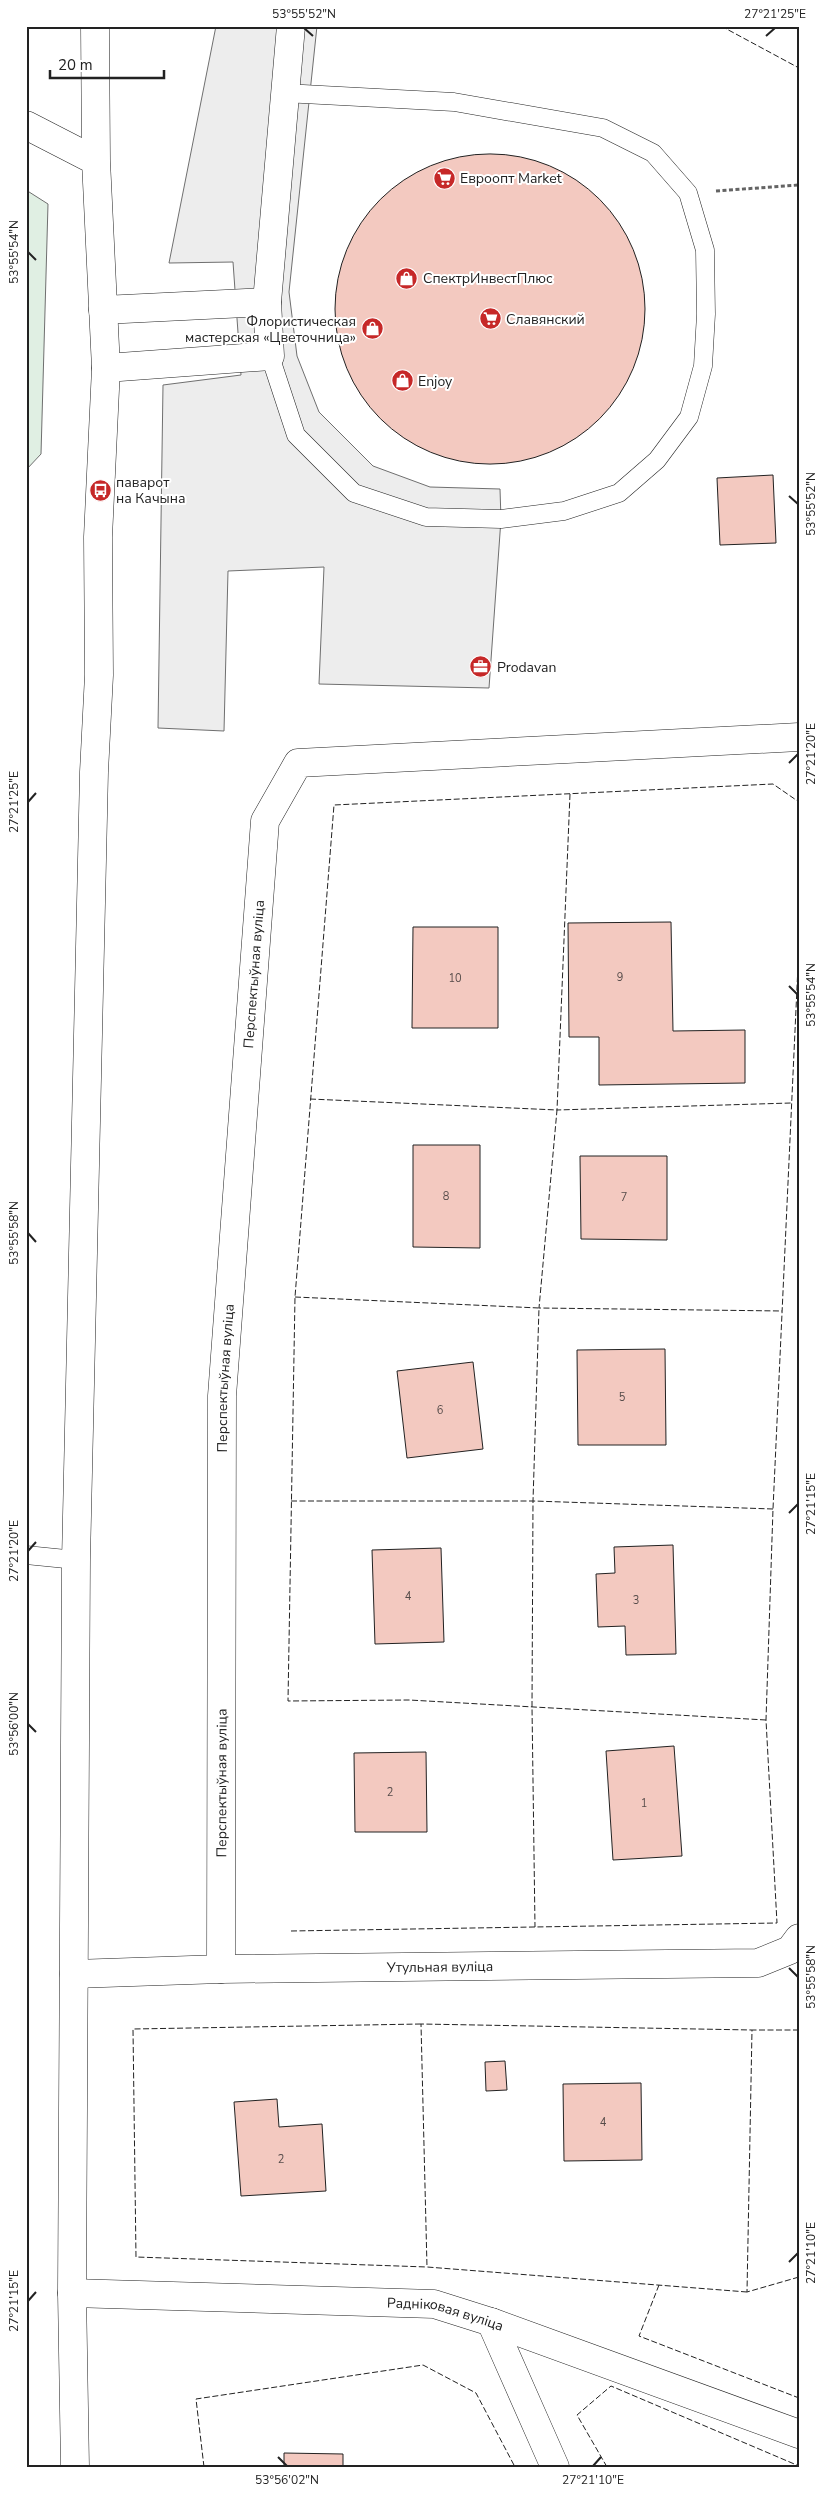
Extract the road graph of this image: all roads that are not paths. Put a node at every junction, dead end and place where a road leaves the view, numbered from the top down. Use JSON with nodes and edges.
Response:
{"nodes":[{"id":1,"x":95,"y":26,"type":"edge"},
{"id":2,"x":291,"y":26,"type":"edge"},
{"id":3,"x":284,"y":93,"type":"junction"},
{"id":4,"x":26,"y":125,"type":"edge"},
{"id":5,"x":96,"y":161,"type":"junction"},
{"id":6,"x":267,"y":302,"type":"junction"},
{"id":7,"x":104,"y":310,"type":"junction"},
{"id":8,"x":270,"y":356,"type":"junction"},
{"id":9,"x":106,"y":368,"type":"junction"},
{"id":10,"x":799,"y":736,"type":"edge"},
{"id":11,"x":26,"y":1555,"type":"edge"},
{"id":12,"x":76,"y":1560,"type":"junction"},
{"id":13,"x":799,"y":1938,"type":"edge"},
{"id":14,"x":221,"y":1969,"type":"junction"},
{"id":15,"x":74,"y":1974,"type":"junction"},
{"id":16,"x":72,"y":2293,"type":"junction"},
{"id":17,"x":491,"y":2322,"type":"junction"},
{"id":18,"x":799,"y":2434,"type":"edge"},
{"id":19,"x":75,"y":2467,"type":"edge"},
{"id":20,"x":555,"y":2467,"type":"edge"}],
"edges":[{"from":1,"to":5,"type":"street"},
{"from":2,"to":3,"type":"street"},
{"from":3,"to":6,"type":"street"},
{"from":3,"to":8,"type":"lane"},
{"from":4,"to":5,"type":"street"},
{"from":5,"to":7,"type":"street"},
{"from":6,"to":7,"type":"street"},
{"from":6,"to":8,"type":"street"},
{"from":7,"to":9,"type":"street"},
{"from":8,"to":9,"type":"street"},
{"from":9,"to":12,"type":"street"},
{"from":10,"to":14,"type":"street","name":"Перспектыўная вуліца"},
{"from":11,"to":12,"type":"lane"},
{"from":12,"to":15,"type":"street"},
{"from":13,"to":14,"type":"street","name":"Утульная вуліца"},
{"from":14,"to":15,"type":"street","name":"Утульная вуліца"},
{"from":15,"to":16,"type":"street"},
{"from":16,"to":17,"type":"street","name":"Радніковая вуліца"},
{"from":16,"to":19,"type":"street"},
{"from":17,"to":18,"type":"street","name":"Радніковая вуліца"},
{"from":17,"to":20,"type":"street"}]}
